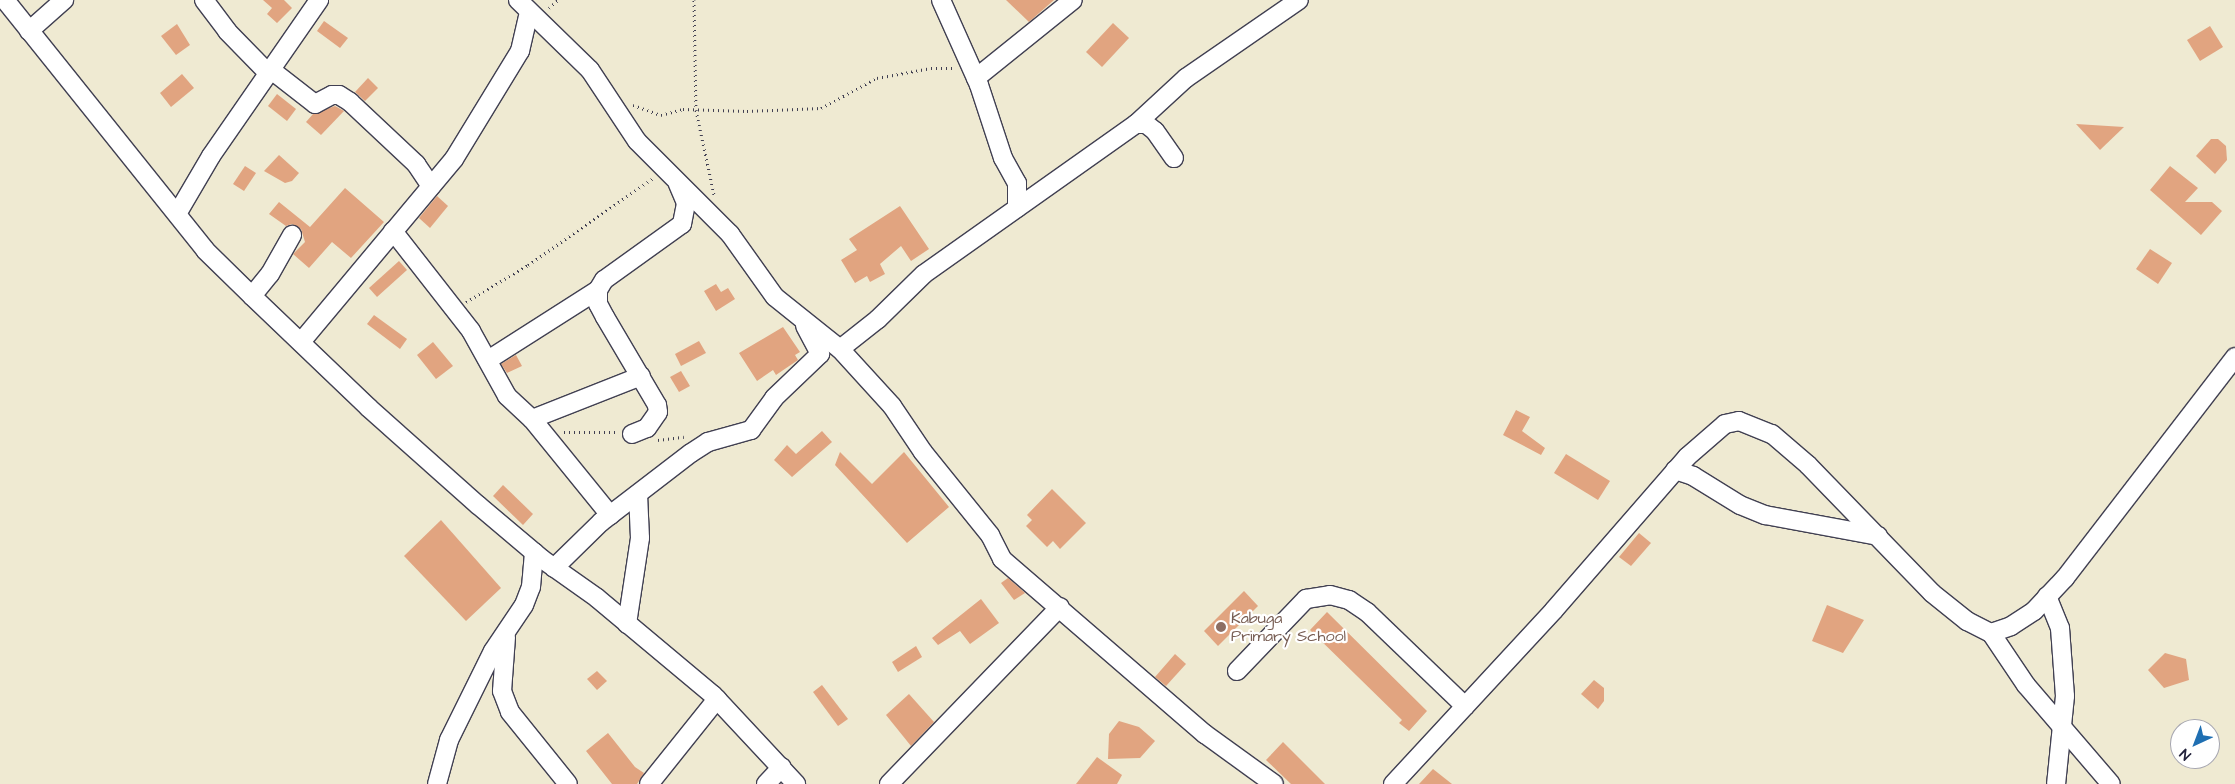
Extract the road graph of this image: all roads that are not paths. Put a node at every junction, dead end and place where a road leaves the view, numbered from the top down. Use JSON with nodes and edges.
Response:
{"nodes":[{"id":1,"x":5,"y":0,"type":"edge"},
{"id":2,"x":64,"y":0,"type":"edge"},
{"id":3,"x":204,"y":0,"type":"edge"},
{"id":4,"x":319,"y":0,"type":"edge"},
{"id":5,"x":941,"y":0,"type":"edge"},
{"id":6,"x":1073,"y":0,"type":"edge"},
{"id":7,"x":1299,"y":0,"type":"edge"},
{"id":8,"x":523,"y":6,"type":"edge"},
{"id":9,"x":29,"y":31,"type":"junction"},
{"id":10,"x":268,"y":70,"type":"junction"},
{"id":11,"x":974,"y":73,"type":"junction"},
{"id":12,"x":1136,"y":124,"type":"junction"},
{"id":13,"x":1174,"y":158,"type":"dead end"},
{"id":14,"x":678,"y":182,"type":"junction"},
{"id":15,"x":431,"y":186,"type":"junction"},
{"id":16,"x":1017,"y":208,"type":"junction"},
{"id":17,"x":177,"y":214,"type":"junction"},
{"id":18,"x":393,"y":231,"type":"junction"},
{"id":19,"x":292,"y":235,"type":"dead end"},
{"id":20,"x":598,"y":290,"type":"junction"},
{"id":21,"x":252,"y":296,"type":"junction"},
{"id":22,"x":801,"y":320,"type":"junction"},
{"id":23,"x":301,"y":342,"type":"junction"},
{"id":24,"x":840,"y":349,"type":"junction"},
{"id":25,"x":2235,"y":357,"type":"edge"},
{"id":26,"x":488,"y":360,"type":"junction"},
{"id":27,"x":641,"y":376,"type":"junction"},
{"id":28,"x":538,"y":426,"type":"junction"},
{"id":29,"x":632,"y":434,"type":"road end"},
{"id":30,"x":1675,"y":470,"type":"junction"},
{"id":31,"x":638,"y":494,"type":"junction"},
{"id":32,"x":610,"y":515,"type":"junction"},
{"id":33,"x":1878,"y":536,"type":"junction"},
{"id":34,"x":534,"y":552,"type":"junction"},
{"id":35,"x":554,"y":568,"type":"junction"},
{"id":36,"x":2047,"y":596,"type":"junction"},
{"id":37,"x":1060,"y":607,"type":"junction"},
{"id":38,"x":628,"y":624,"type":"junction"},
{"id":39,"x":507,"y":630,"type":"junction"},
{"id":40,"x":1992,"y":633,"type":"junction"},
{"id":41,"x":1237,"y":671,"type":"dead end"},
{"id":42,"x":717,"y":699,"type":"junction"},
{"id":43,"x":1465,"y":706,"type":"junction"},
{"id":44,"x":2061,"y":724,"type":"junction"},
{"id":45,"x":782,"y":767,"type":"junction"},
{"id":46,"x":437,"y":784,"type":"edge"},
{"id":47,"x":568,"y":784,"type":"edge"},
{"id":48,"x":650,"y":784,"type":"edge"},
{"id":49,"x":766,"y":784,"type":"edge"},
{"id":50,"x":796,"y":784,"type":"edge"},
{"id":51,"x":889,"y":784,"type":"edge"},
{"id":52,"x":1274,"y":784,"type":"edge"},
{"id":53,"x":1394,"y":784,"type":"edge"},
{"id":54,"x":2056,"y":784,"type":"edge"},
{"id":55,"x":2111,"y":784,"type":"edge"}],
"edges":[{"from":1,"to":9,"type":"street"},
{"from":2,"to":9,"type":"street"},
{"from":3,"to":10,"type":"street"},
{"from":4,"to":10,"type":"street"},
{"from":5,"to":11,"type":"street"},
{"from":6,"to":11,"type":"street"},
{"from":7,"to":12,"type":"street"},
{"from":8,"to":14,"type":"street"},
{"from":8,"to":15,"type":"street"},
{"from":9,"to":17,"type":"street"},
{"from":10,"to":15,"type":"street"},
{"from":10,"to":17,"type":"street"},
{"from":11,"to":16,"type":"street"},
{"from":12,"to":13,"type":"street"},
{"from":12,"to":16,"type":"street"},
{"from":14,"to":20,"type":"street"},
{"from":14,"to":22,"type":"street"},
{"from":15,"to":18,"type":"street"},
{"from":16,"to":24,"type":"street"},
{"from":17,"to":21,"type":"street"},
{"from":18,"to":23,"type":"street"},
{"from":18,"to":26,"type":"street"},
{"from":19,"to":21,"type":"street"},
{"from":20,"to":26,"type":"street"},
{"from":20,"to":27,"type":"street"},
{"from":21,"to":23,"type":"street"},
{"from":22,"to":24,"type":"street"},
{"from":22,"to":31,"type":"street"},
{"from":23,"to":34,"type":"street"},
{"from":24,"to":37,"type":"street"},
{"from":25,"to":36,"type":"street"},
{"from":26,"to":28,"type":"street"},
{"from":27,"to":28,"type":"street"},
{"from":27,"to":29,"type":"street"},
{"from":28,"to":32,"type":"street"},
{"from":30,"to":33,"type":"street"},
{"from":30,"to":33,"type":"street"},
{"from":30,"to":43,"type":"street"},
{"from":31,"to":32,"type":"street"},
{"from":31,"to":38,"type":"street"},
{"from":32,"to":35,"type":"street"},
{"from":33,"to":40,"type":"street"},
{"from":34,"to":35,"type":"street"},
{"from":34,"to":39,"type":"street"},
{"from":35,"to":38,"type":"street"},
{"from":36,"to":40,"type":"street"},
{"from":36,"to":44,"type":"street"},
{"from":37,"to":51,"type":"street"},
{"from":37,"to":52,"type":"street"},
{"from":38,"to":42,"type":"street"},
{"from":39,"to":46,"type":"street"},
{"from":39,"to":47,"type":"street"},
{"from":40,"to":44,"type":"street"},
{"from":41,"to":43,"type":"street"},
{"from":42,"to":45,"type":"street"},
{"from":42,"to":48,"type":"street"},
{"from":43,"to":53,"type":"street"},
{"from":44,"to":54,"type":"street"},
{"from":44,"to":55,"type":"street"},
{"from":45,"to":49,"type":"street"},
{"from":45,"to":50,"type":"street"}]}
